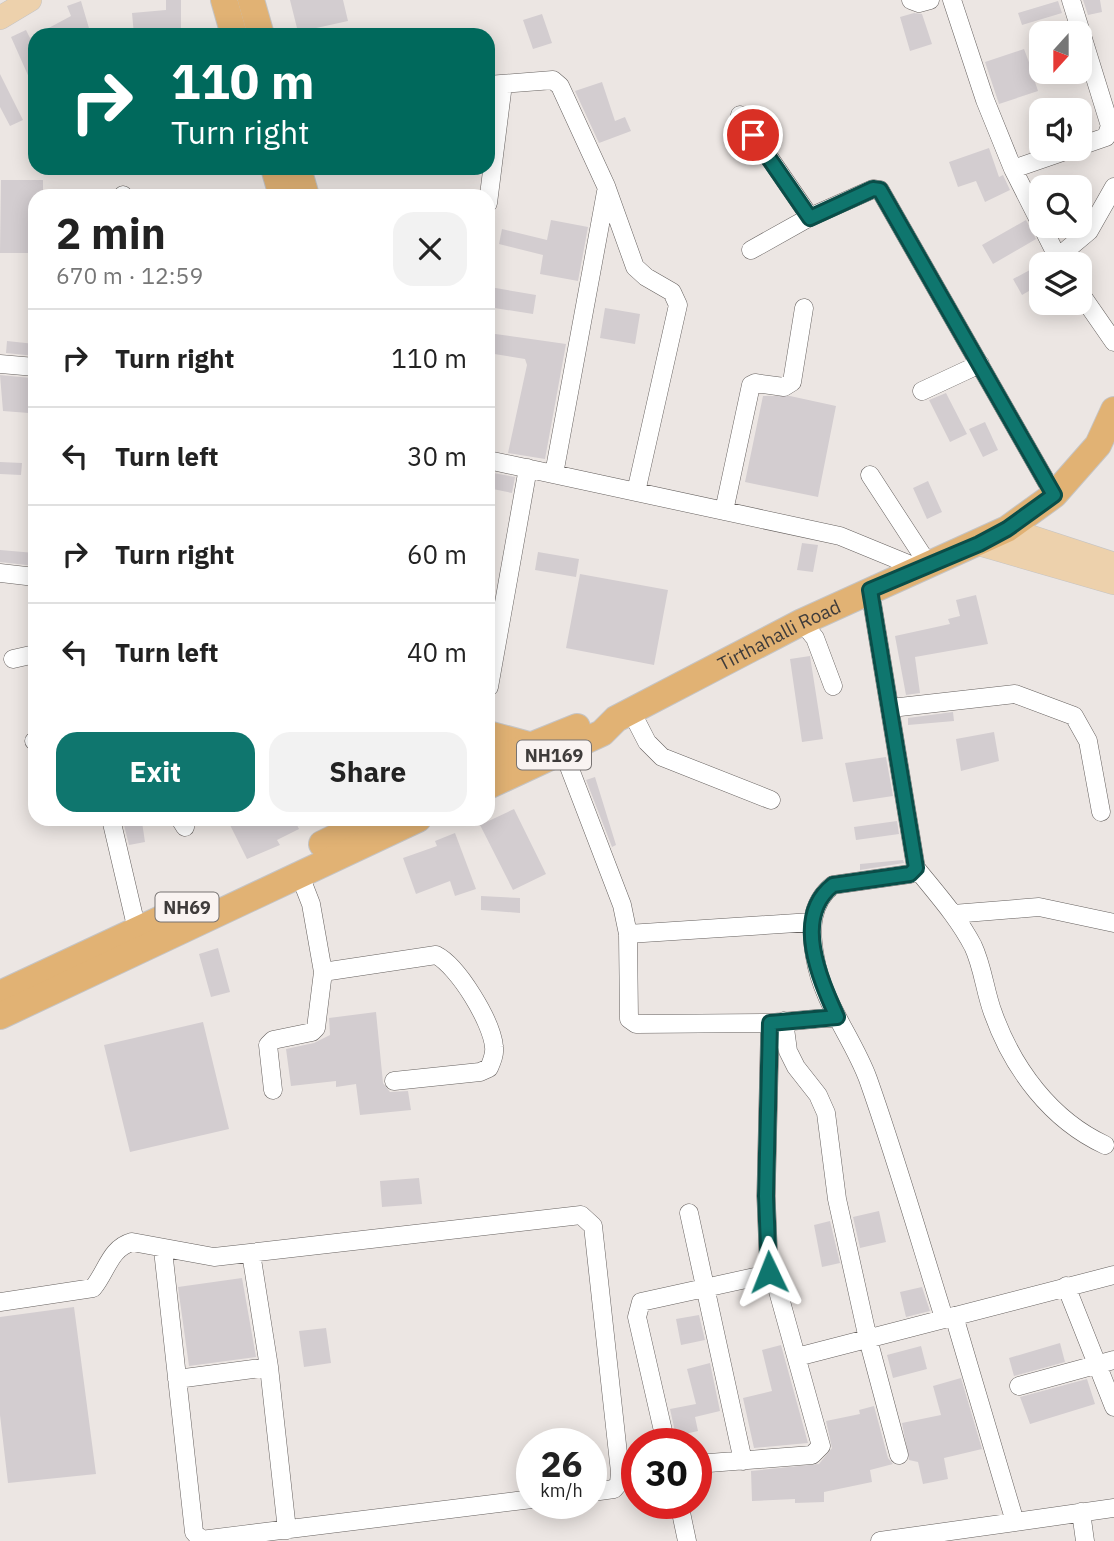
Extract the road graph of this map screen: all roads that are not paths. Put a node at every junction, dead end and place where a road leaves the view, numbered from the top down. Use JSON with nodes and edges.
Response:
{"nodes":[{"id":1,"x":30,"y":0,"type":"edge"},
{"id":2,"x":224,"y":0,"type":"edge"},
{"id":3,"x":251,"y":0,"type":"edge"},
{"id":4,"x":911,"y":0,"type":"edge"},
{"id":5,"x":930,"y":0,"type":"edge"},
{"id":6,"x":953,"y":0,"type":"edge"},
{"id":7,"x":1071,"y":0,"type":"edge"},
{"id":8,"x":0,"y":18,"type":"edge"},
{"id":9,"x":232,"y":28,"type":"edge"},
{"id":10,"x":259,"y":28,"type":"edge"},
{"id":11,"x":496,"y":85,"type":"edge"},
{"id":12,"x":740,"y":115,"type":"dead end"},
{"id":13,"x":1092,"y":142,"type":"edge"},
{"id":14,"x":1036,"y":161,"type":"edge"},
{"id":15,"x":1013,"y":169,"type":"junction"},
{"id":16,"x":1114,"y":187,"type":"edge"},
{"id":17,"x":606,"y":192,"type":"junction"},
{"id":18,"x":810,"y":218,"type":"junction"},
{"id":19,"x":751,"y":250,"type":"dead end"},
{"id":20,"x":1054,"y":252,"type":"edge"},
{"id":21,"x":1068,"y":252,"type":"edge"},
{"id":22,"x":804,"y":308,"type":"dead end"},
{"id":23,"x":1092,"y":310,"type":"edge"},
{"id":24,"x":1114,"y":342,"type":"edge"},
{"id":25,"x":0,"y":364,"type":"edge"},
{"id":26,"x":980,"y":364,"type":"junction"},
{"id":27,"x":28,"y":366,"type":"edge"},
{"id":28,"x":922,"y":391,"type":"dead end"},
{"id":29,"x":1114,"y":410,"type":"edge"},
{"id":30,"x":1105,"y":452,"type":"edge"},
{"id":31,"x":495,"y":461,"type":"edge"},
{"id":32,"x":528,"y":468,"type":"junction"},
{"id":33,"x":554,"y":474,"type":"junction"},
{"id":34,"x":870,"y":475,"type":"dead end"},
{"id":35,"x":636,"y":492,"type":"junction"},
{"id":36,"x":1054,"y":495,"type":"junction"},
{"id":37,"x":724,"y":511,"type":"junction"},
{"id":38,"x":1007,"y":529,"type":"junction"},
{"id":39,"x":979,"y":544,"type":"junction"},
{"id":40,"x":1114,"y":564,"type":"edge"},
{"id":41,"x":923,"y":566,"type":"junction"},
{"id":42,"x":0,"y":573,"type":"edge"},
{"id":43,"x":28,"y":576,"type":"edge"},
{"id":44,"x":1114,"y":583,"type":"edge"},
{"id":45,"x":870,"y":590,"type":"junction"},
{"id":46,"x":802,"y":622,"type":"junction"},
{"id":47,"x":495,"y":653,"type":"edge"},
{"id":48,"x":28,"y":656,"type":"edge"},
{"id":49,"x":13,"y":659,"type":"dead end"},
{"id":50,"x":833,"y":686,"type":"dead end"},
{"id":51,"x":891,"y":708,"type":"junction"},
{"id":52,"x":623,"y":715,"type":"junction"},
{"id":53,"x":495,"y":736,"type":"edge"},
{"id":54,"x":529,"y":745,"type":"junction"},
{"id":55,"x":563,"y":751,"type":"junction"},
{"id":56,"x":495,"y":760,"type":"edge"},
{"id":57,"x":495,"y":783,"type":"edge"},
{"id":58,"x":771,"y":800,"type":"dead end"},
{"id":59,"x":1101,"y":812,"type":"dead end"},
{"id":60,"x":113,"y":826,"type":"edge"},
{"id":61,"x":403,"y":826,"type":"edge"},
{"id":62,"x":334,"y":828,"type":"edge"},
{"id":63,"x":916,"y":868,"type":"junction"},
{"id":64,"x":299,"y":873,"type":"junction"},
{"id":65,"x":953,"y":914,"type":"junction"},
{"id":66,"x":812,"y":922,"type":"junction"},
{"id":67,"x":1114,"y":923,"type":"edge"},
{"id":68,"x":137,"y":930,"type":"junction"},
{"id":69,"x":628,"y":934,"type":"junction"},
{"id":70,"x":323,"y":972,"type":"junction"},
{"id":71,"x":0,"y":994,"type":"edge"},
{"id":72,"x":0,"y":1017,"type":"edge"},
{"id":73,"x":837,"y":1017,"type":"junction"},
{"id":74,"x":777,"y":1022,"type":"junction"},
{"id":75,"x":394,"y":1081,"type":"dead end"},
{"id":76,"x":272,"y":1090,"type":"dead end"},
{"id":77,"x":1105,"y":1145,"type":"dead end"},
{"id":78,"x":689,"y":1213,"type":"dead end"},
{"id":79,"x":163,"y":1250,"type":"junction"},
{"id":80,"x":251,"y":1253,"type":"junction"},
{"id":81,"x":769,"y":1272,"type":"junction"},
{"id":82,"x":1114,"y":1275,"type":"edge"},
{"id":83,"x":703,"y":1286,"type":"junction"},
{"id":84,"x":1066,"y":1286,"type":"junction"},
{"id":85,"x":0,"y":1302,"type":"edge"},
{"id":86,"x":949,"y":1317,"type":"junction"},
{"id":87,"x":868,"y":1339,"type":"junction"},
{"id":88,"x":797,"y":1357,"type":"junction"},
{"id":89,"x":1114,"y":1360,"type":"edge"},
{"id":90,"x":1095,"y":1365,"type":"junction"},
{"id":91,"x":269,"y":1367,"type":"junction"},
{"id":92,"x":177,"y":1379,"type":"junction"},
{"id":93,"x":1019,"y":1386,"type":"dead end"},
{"id":94,"x":1114,"y":1407,"type":"edge"},
{"id":95,"x":663,"y":1428,"type":"edge"},
{"id":96,"x":899,"y":1455,"type":"dead end"},
{"id":97,"x":743,"y":1461,"type":"junction"},
{"id":98,"x":712,"y":1464,"type":"edge"},
{"id":99,"x":607,"y":1490,"type":"edge"},
{"id":100,"x":516,"y":1501,"type":"edge"},
{"id":101,"x":1114,"y":1508,"type":"edge"},
{"id":102,"x":1081,"y":1513,"type":"junction"},
{"id":103,"x":682,"y":1519,"type":"edge"},
{"id":104,"x":1015,"y":1522,"type":"junction"},
{"id":105,"x":287,"y":1530,"type":"junction"},
{"id":106,"x":687,"y":1541,"type":"edge"},
{"id":107,"x":880,"y":1541,"type":"edge"},
{"id":108,"x":1085,"y":1541,"type":"edge"}],
"edges":[{"from":1,"to":8,"type":"main road"},
{"from":2,"to":9,"type":"highway"},
{"from":3,"to":10,"type":"highway"},
{"from":4,"to":5,"type":"street"},
{"from":6,"to":15,"type":"street"},
{"from":7,"to":13,"type":"street"},
{"from":11,"to":17,"type":"street"},
{"from":12,"to":18,"type":"street"},
{"from":14,"to":15,"type":"street"},
{"from":15,"to":20,"type":"street"},
{"from":16,"to":21,"type":"street"},
{"from":17,"to":33,"type":"street"},
{"from":17,"to":35,"type":"street"},
{"from":18,"to":19,"type":"street"},
{"from":18,"to":26,"type":"street"},
{"from":22,"to":37,"type":"street"},
{"from":23,"to":24,"type":"street"},
{"from":25,"to":27,"type":"street"},
{"from":26,"to":28,"type":"street"},
{"from":26,"to":36,"type":"street"},
{"from":29,"to":30,"type":"highway","name":"Tirthahalli Road","number":"NH169"},
{"from":30,"to":36,"type":"highway","name":"Tirthahalli Road","number":"NH169"},
{"from":31,"to":32,"type":"street"},
{"from":32,"to":33,"type":"street"},
{"from":32,"to":47,"type":"street"},
{"from":33,"to":35,"type":"street"},
{"from":34,"to":41,"type":"street"},
{"from":35,"to":37,"type":"street"},
{"from":36,"to":38,"type":"highway","name":"Tirthahalli Road","number":"NH169"},
{"from":37,"to":41,"type":"street"},
{"from":38,"to":39,"type":"highway","name":"Tirthahalli Road","number":"NH169"},
{"from":38,"to":40,"type":"main road"},
{"from":39,"to":41,"type":"highway","name":"Tirthahalli Road","number":"NH169"},
{"from":39,"to":44,"type":"main road"},
{"from":41,"to":45,"type":"highway","name":"Tirthahalli Road","number":"NH169"},
{"from":42,"to":43,"type":"street"},
{"from":45,"to":46,"type":"highway","name":"Tirthahalli Road","number":"NH169"},
{"from":45,"to":51,"type":"street"},
{"from":46,"to":50,"type":"street"},
{"from":46,"to":52,"type":"highway","name":"Tirthahalli Road","number":"NH169"},
{"from":48,"to":49,"type":"street"},
{"from":51,"to":59,"type":"street"},
{"from":51,"to":63,"type":"street"},
{"from":52,"to":54,"type":"highway","number":"NH169"},
{"from":52,"to":55,"type":"highway","name":"Tirthahalli Road","number":"NH169"},
{"from":52,"to":58,"type":"street"},
{"from":53,"to":54,"type":"highway"},
{"from":54,"to":56,"type":"highway","number":"NH169"},
{"from":55,"to":57,"type":"highway","name":"Tirthahalli Road","number":"NH169"},
{"from":55,"to":69,"type":"street"},
{"from":60,"to":68,"type":"street"},
{"from":61,"to":64,"type":"highway","number":"NH69"},
{"from":62,"to":68,"type":"highway","number":"NH69"},
{"from":63,"to":65,"type":"street"},
{"from":63,"to":66,"type":"street"},
{"from":64,"to":70,"type":"street"},
{"from":64,"to":72,"type":"highway","number":"NH69"},
{"from":65,"to":67,"type":"street"},
{"from":65,"to":77,"type":"street"},
{"from":66,"to":69,"type":"street"},
{"from":66,"to":73,"type":"street"},
{"from":68,"to":71,"type":"highway","number":"NH69"},
{"from":69,"to":74,"type":"street"},
{"from":70,"to":75,"type":"street"},
{"from":70,"to":76,"type":"street"},
{"from":73,"to":74,"type":"street"},
{"from":73,"to":86,"type":"street"},
{"from":74,"to":81,"type":"street"},
{"from":74,"to":87,"type":"street"},
{"from":78,"to":83,"type":"street"},
{"from":79,"to":80,"type":"street"},
{"from":79,"to":85,"type":"street"},
{"from":79,"to":92,"type":"street"},
{"from":80,"to":91,"type":"street"},
{"from":80,"to":99,"type":"street"},
{"from":81,"to":83,"type":"street"},
{"from":81,"to":88,"type":"street"},
{"from":82,"to":84,"type":"street"},
{"from":83,"to":95,"type":"street"},
{"from":83,"to":97,"type":"street"},
{"from":84,"to":86,"type":"street"},
{"from":84,"to":90,"type":"street"},
{"from":86,"to":87,"type":"street"},
{"from":86,"to":104,"type":"street"},
{"from":87,"to":88,"type":"street"},
{"from":87,"to":96,"type":"street"},
{"from":88,"to":97,"type":"street"},
{"from":89,"to":90,"type":"street"},
{"from":90,"to":93,"type":"street"},
{"from":90,"to":94,"type":"street"},
{"from":91,"to":92,"type":"street"},
{"from":91,"to":105,"type":"street"},
{"from":92,"to":105,"type":"street"},
{"from":97,"to":98,"type":"street"},
{"from":100,"to":105,"type":"street"},
{"from":101,"to":102,"type":"street"},
{"from":102,"to":104,"type":"street"},
{"from":102,"to":108,"type":"street"},
{"from":103,"to":106,"type":"street"},
{"from":104,"to":107,"type":"street"}]}
